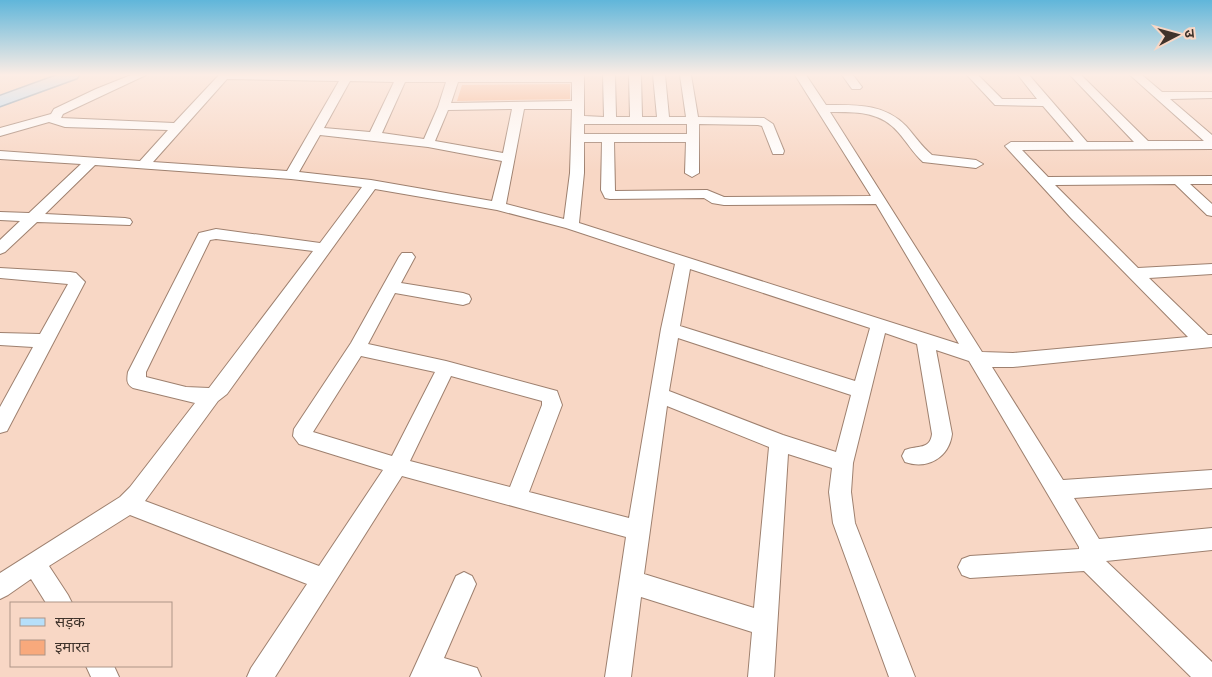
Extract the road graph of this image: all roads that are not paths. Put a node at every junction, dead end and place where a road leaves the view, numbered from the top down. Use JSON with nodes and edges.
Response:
{"nodes":[{"id":1,"x":69,"y":107,"type":"edge"},
{"id":2,"x":196,"y":107,"type":"edge"},
{"id":3,"x":331,"y":107,"type":"edge"},
{"id":4,"x":388,"y":107,"type":"edge"},
{"id":5,"x":479,"y":107,"type":"edge"},
{"id":6,"x":519,"y":107,"type":"edge"},
{"id":7,"x":579,"y":107,"type":"edge"},
{"id":8,"x":610,"y":107,"type":"edge"},
{"id":9,"x":636,"y":107,"type":"edge"},
{"id":10,"x":661,"y":107,"type":"edge"},
{"id":11,"x":690,"y":107,"type":"edge"},
{"id":12,"x":1050,"y":107,"type":"edge"},
{"id":13,"x":1106,"y":107,"type":"edge"},
{"id":14,"x":1171,"y":107,"type":"edge"},
{"id":15,"x":444,"y":108,"type":"joint"},
{"id":16,"x":822,"y":109,"type":"joint"},
{"id":17,"x":56,"y":116,"type":"junction"},
{"id":18,"x":578,"y":120,"type":"junction"},
{"id":19,"x":610,"y":120,"type":"junction"},
{"id":20,"x":636,"y":121,"type":"junction"},
{"id":21,"x":663,"y":121,"type":"junction"},
{"id":22,"x":693,"y":121,"type":"junction"},
{"id":23,"x":176,"y":128,"type":"junction"},
{"id":24,"x":317,"y":131,"type":"junction"},
{"id":25,"x":0,"y":132,"type":"edge"},
{"id":26,"x":374,"y":136,"type":"junction"},
{"id":27,"x":578,"y":138,"type":"junction"},
{"id":28,"x":608,"y":138,"type":"junction"},
{"id":29,"x":694,"y":138,"type":"junction"},
{"id":30,"x":428,"y":143,"type":"junction"},
{"id":31,"x":1083,"y":144,"type":"junction"},
{"id":32,"x":1212,"y":144,"type":"edge"},
{"id":33,"x":1144,"y":145,"type":"junction"},
{"id":34,"x":778,"y":151,"type":"dead end"},
{"id":35,"x":0,"y":155,"type":"edge"},
{"id":36,"x":509,"y":158,"type":"junction"},
{"id":37,"x":92,"y":162,"type":"junction"},
{"id":38,"x":144,"y":164,"type":"junction"},
{"id":39,"x":976,"y":164,"type":"dead end"},
{"id":40,"x":692,"y":173,"type":"dead end"},
{"id":41,"x":291,"y":175,"type":"junction"},
{"id":42,"x":1178,"y":180,"type":"junction"},
{"id":43,"x":1212,"y":180,"type":"edge"},
{"id":44,"x":1043,"y":181,"type":"junction"},
{"id":45,"x":371,"y":184,"type":"junction"},
{"id":46,"x":880,"y":200,"type":"junction"},
{"id":47,"x":498,"y":206,"type":"junction"},
{"id":48,"x":1212,"y":212,"type":"edge"},
{"id":49,"x":0,"y":216,"type":"edge"},
{"id":50,"x":33,"y":217,"type":"junction"},
{"id":51,"x":125,"y":222,"type":"dead end"},
{"id":52,"x":571,"y":225,"type":"junction"},
{"id":53,"x":324,"y":248,"type":"junction"},
{"id":54,"x":0,"y":249,"type":"edge"},
{"id":55,"x":407,"y":257,"type":"dead end"},
{"id":56,"x":684,"y":261,"type":"junction"},
{"id":57,"x":1212,"y":269,"type":"edge"},
{"id":58,"x":0,"y":273,"type":"edge"},
{"id":59,"x":1134,"y":273,"type":"junction"},
{"id":60,"x":390,"y":287,"type":"junction"},
{"id":61,"x":463,"y":299,"type":"dead end"},
{"id":62,"x":879,"y":325,"type":"junction"},
{"id":63,"x":670,"y":329,"type":"junction"},
{"id":64,"x":0,"y":339,"type":"edge"},
{"id":65,"x":46,"y":341,"type":"junction"},
{"id":66,"x":925,"y":341,"type":"junction"},
{"id":67,"x":1208,"y":342,"type":"edge"},
{"id":68,"x":357,"y":348,"type":"junction"},
{"id":69,"x":976,"y":357,"type":"junction"},
{"id":70,"x":446,"y":368,"type":"junction"},
{"id":71,"x":862,"y":391,"type":"junction"},
{"id":72,"x":211,"y":396,"type":"junction"},
{"id":73,"x":659,"y":396,"type":"junction"},
{"id":74,"x":0,"y":424,"type":"edge"},
{"id":75,"x":779,"y":442,"type":"junction"},
{"id":76,"x":912,"y":456,"type":"dead end"},
{"id":77,"x":844,"y":463,"type":"junction"},
{"id":78,"x":397,"y":466,"type":"junction"},
{"id":79,"x":1212,"y":479,"type":"edge"},
{"id":80,"x":1057,"y":490,"type":"junction"},
{"id":81,"x":516,"y":498,"type":"junction"},
{"id":82,"x":128,"y":504,"type":"junction"},
{"id":83,"x":637,"y":530,"type":"junction"},
{"id":84,"x":1212,"y":539,"type":"edge"},
{"id":85,"x":1089,"y":554,"type":"junction"},
{"id":86,"x":34,"y":563,"type":"junction"},
{"id":87,"x":970,"y":567,"type":"dead end"},
{"id":88,"x":323,"y":579,"type":"junction"},
{"id":89,"x":631,"y":582,"type":"junction"},
{"id":90,"x":464,"y":584,"type":"dead end"},
{"id":91,"x":0,"y":587,"type":"edge"},
{"id":92,"x":59,"y":602,"type":"edge"},
{"id":93,"x":764,"y":623,"type":"junction"},
{"id":94,"x":426,"y":672,"type":"edge"},
{"id":95,"x":260,"y":677,"type":"edge"},
{"id":96,"x":468,"y":677,"type":"edge"},
{"id":97,"x":618,"y":677,"type":"edge"},
{"id":98,"x":761,"y":677,"type":"edge"},
{"id":99,"x":902,"y":677,"type":"edge"},
{"id":100,"x":1209,"y":677,"type":"edge"}],
"edges":[{"from":1,"to":17,"type":"street"},
{"from":2,"to":23,"type":"street"},
{"from":3,"to":24,"type":"street"},
{"from":4,"to":26,"type":"street"},
{"from":5,"to":15,"type":"street"},
{"from":6,"to":36,"type":"street"},
{"from":7,"to":18,"type":"street"},
{"from":8,"to":19,"type":"street"},
{"from":9,"to":20,"type":"street"},
{"from":10,"to":21,"type":"street"},
{"from":11,"to":22,"type":"street"},
{"from":12,"to":31,"type":"street"},
{"from":13,"to":33,"type":"street"},
{"from":14,"to":32,"type":"street"},
{"from":15,"to":30,"type":"street"},
{"from":16,"to":39,"type":"street"},
{"from":16,"to":46,"type":"street"},
{"from":17,"to":23,"type":"street"},
{"from":17,"to":25,"type":"street"},
{"from":18,"to":19,"type":"street"},
{"from":18,"to":27,"type":"street"},
{"from":19,"to":20,"type":"street"},
{"from":20,"to":21,"type":"street"},
{"from":21,"to":22,"type":"street"},
{"from":22,"to":29,"type":"street"},
{"from":22,"to":34,"type":"street"},
{"from":23,"to":38,"type":"street"},
{"from":24,"to":26,"type":"street"},
{"from":24,"to":41,"type":"street"},
{"from":26,"to":30,"type":"street"},
{"from":27,"to":28,"type":"street"},
{"from":27,"to":52,"type":"street"},
{"from":28,"to":29,"type":"street"},
{"from":28,"to":46,"type":"street"},
{"from":29,"to":40,"type":"street"},
{"from":30,"to":36,"type":"street"},
{"from":31,"to":33,"type":"street"},
{"from":31,"to":44,"type":"street"},
{"from":32,"to":33,"type":"street"},
{"from":35,"to":37,"type":"street"},
{"from":36,"to":47,"type":"street"},
{"from":37,"to":38,"type":"street"},
{"from":37,"to":50,"type":"street"},
{"from":38,"to":41,"type":"street"},
{"from":41,"to":45,"type":"street"},
{"from":42,"to":43,"type":"street"},
{"from":42,"to":44,"type":"street"},
{"from":42,"to":48,"type":"street"},
{"from":44,"to":59,"type":"street"},
{"from":45,"to":47,"type":"street"},
{"from":45,"to":53,"type":"street"},
{"from":46,"to":69,"type":"street"},
{"from":47,"to":52,"type":"street"},
{"from":49,"to":50,"type":"street"},
{"from":50,"to":51,"type":"street"},
{"from":50,"to":54,"type":"street"},
{"from":52,"to":56,"type":"street"},
{"from":53,"to":72,"type":"street"},
{"from":53,"to":72,"type":"street"},
{"from":55,"to":60,"type":"street"},
{"from":56,"to":62,"type":"street"},
{"from":56,"to":63,"type":"street"},
{"from":57,"to":59,"type":"street"},
{"from":58,"to":65,"type":"street"},
{"from":59,"to":67,"type":"street"},
{"from":60,"to":61,"type":"street"},
{"from":60,"to":68,"type":"street"},
{"from":62,"to":66,"type":"street"},
{"from":62,"to":71,"type":"street"},
{"from":63,"to":71,"type":"street"},
{"from":63,"to":73,"type":"street"},
{"from":64,"to":65,"type":"street"},
{"from":65,"to":74,"type":"street"},
{"from":66,"to":69,"type":"street"},
{"from":66,"to":76,"type":"street"},
{"from":67,"to":69,"type":"street"},
{"from":68,"to":70,"type":"street"},
{"from":68,"to":78,"type":"street"},
{"from":69,"to":80,"type":"street"},
{"from":70,"to":78,"type":"street"},
{"from":70,"to":81,"type":"street"},
{"from":71,"to":77,"type":"street"},
{"from":72,"to":82,"type":"street"},
{"from":73,"to":75,"type":"street"},
{"from":73,"to":83,"type":"street"},
{"from":75,"to":77,"type":"street"},
{"from":75,"to":93,"type":"street"},
{"from":77,"to":99,"type":"street"},
{"from":78,"to":81,"type":"street"},
{"from":78,"to":88,"type":"street"},
{"from":79,"to":80,"type":"street"},
{"from":80,"to":85,"type":"street"},
{"from":81,"to":83,"type":"street"},
{"from":82,"to":86,"type":"street"},
{"from":82,"to":88,"type":"street"},
{"from":83,"to":89,"type":"street"},
{"from":84,"to":85,"type":"street"},
{"from":85,"to":87,"type":"street"},
{"from":85,"to":100,"type":"street"},
{"from":86,"to":91,"type":"street"},
{"from":86,"to":92,"type":"street"},
{"from":88,"to":95,"type":"street"},
{"from":89,"to":93,"type":"street"},
{"from":89,"to":97,"type":"street"},
{"from":90,"to":94,"type":"street"},
{"from":93,"to":98,"type":"street"},
{"from":94,"to":96,"type":"street"}]}
